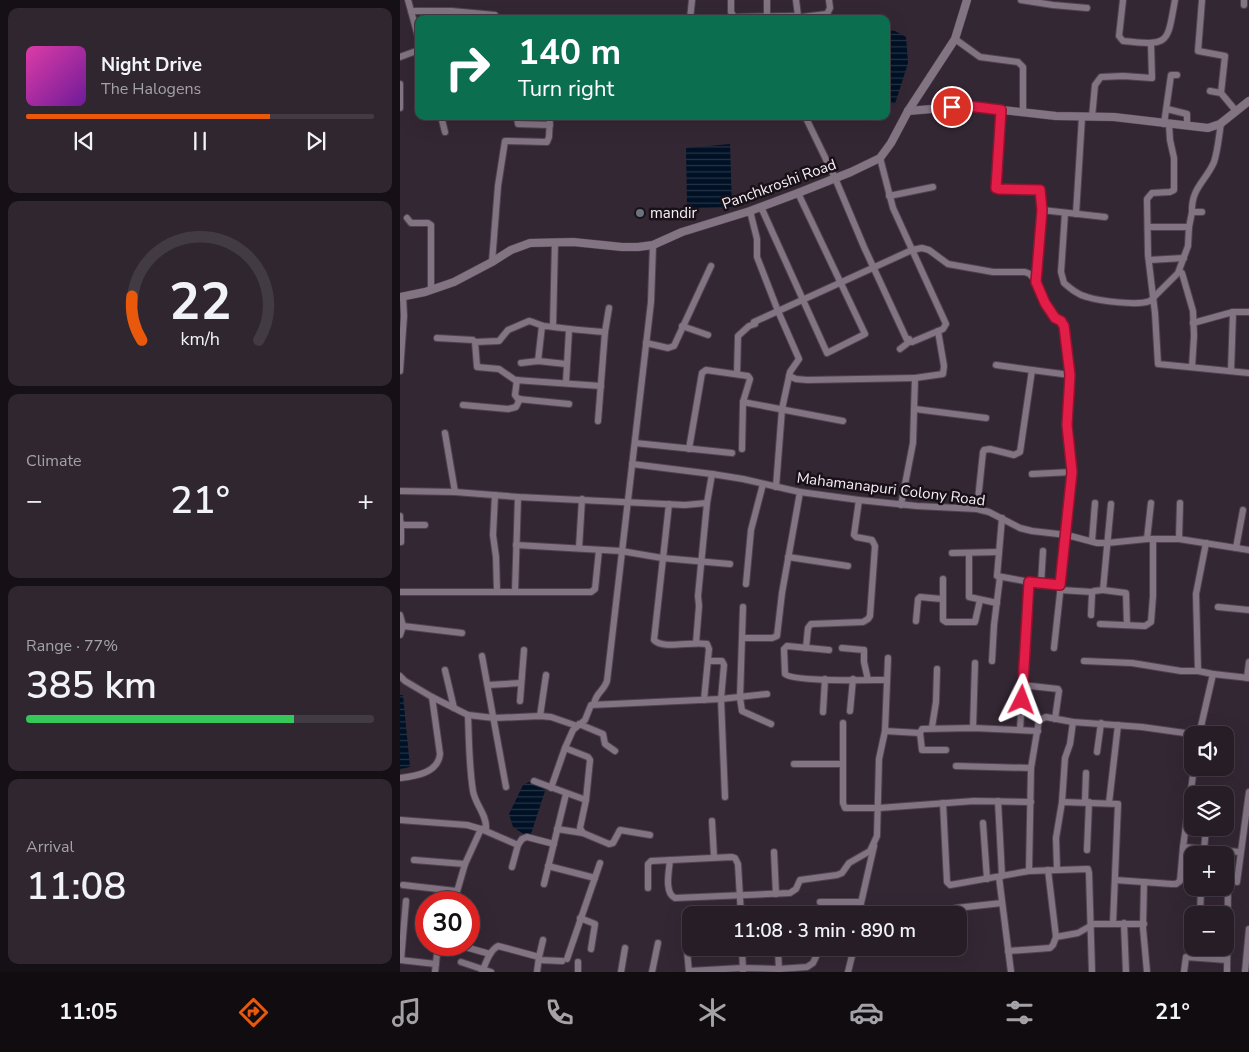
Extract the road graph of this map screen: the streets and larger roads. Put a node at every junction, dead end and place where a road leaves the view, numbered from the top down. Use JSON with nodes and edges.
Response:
{"nodes":[{"id":1,"x":408,"y":0,"type":"edge"},
{"id":2,"x":692,"y":0,"type":"edge"},
{"id":3,"x":731,"y":0,"type":"edge"},
{"id":4,"x":767,"y":0,"type":"edge"},
{"id":5,"x":796,"y":0,"type":"edge"},
{"id":6,"x":829,"y":0,"type":"edge"},
{"id":7,"x":967,"y":0,"type":"edge"},
{"id":8,"x":1021,"y":0,"type":"edge"},
{"id":9,"x":1123,"y":0,"type":"edge"},
{"id":10,"x":1174,"y":0,"type":"edge"},
{"id":11,"x":1202,"y":0,"type":"edge"},
{"id":12,"x":1087,"y":8,"type":"dead end"},
{"id":13,"x":411,"y":11,"type":"junction"},
{"id":14,"x":495,"y":15,"type":"edge"},
{"id":15,"x":690,"y":15,"type":"edge"},
{"id":16,"x":733,"y":15,"type":"edge"},
{"id":17,"x":764,"y":15,"type":"edge"},
{"id":18,"x":800,"y":15,"type":"edge"},
{"id":19,"x":818,"y":15,"type":"edge"},
{"id":20,"x":415,"y":26,"type":"edge"},
{"id":21,"x":955,"y":39,"type":"junction"},
{"id":22,"x":1151,"y":44,"type":"junction"},
{"id":23,"x":415,"y":51,"type":"edge"},
{"id":24,"x":400,"y":57,"type":"edge"},
{"id":25,"x":1177,"y":75,"type":"dead end"},
{"id":26,"x":400,"y":84,"type":"edge"},
{"id":27,"x":1210,"y":91,"type":"dead end"},
{"id":28,"x":1221,"y":93,"type":"junction"},
{"id":29,"x":1249,"y":101,"type":"edge"},
{"id":30,"x":400,"y":108,"type":"edge"},
{"id":31,"x":1167,"y":109,"type":"junction"},
{"id":32,"x":1001,"y":110,"type":"junction"},
{"id":33,"x":908,"y":111,"type":"junction"},
{"id":34,"x":1236,"y":111,"type":"junction"},
{"id":35,"x":1023,"y":112,"type":"junction"},
{"id":36,"x":1082,"y":117,"type":"junction"},
{"id":37,"x":1092,"y":117,"type":"junction"},
{"id":38,"x":442,"y":120,"type":"edge"},
{"id":39,"x":518,"y":120,"type":"edge"},
{"id":40,"x":550,"y":120,"type":"edge"},
{"id":41,"x":808,"y":120,"type":"edge"},
{"id":42,"x":1222,"y":123,"type":"junction"},
{"id":43,"x":1167,"y":124,"type":"junction"},
{"id":44,"x":550,"y":125,"type":"junction"},
{"id":45,"x":1187,"y":126,"type":"junction"},
{"id":46,"x":445,"y":132,"type":"dead end"},
{"id":47,"x":880,"y":158,"type":"junction"},
{"id":48,"x":835,"y":178,"type":"junction"},
{"id":49,"x":933,"y":187,"type":"dead end"},
{"id":50,"x":798,"y":193,"type":"junction"},
{"id":51,"x":889,"y":196,"type":"junction"},
{"id":52,"x":761,"y":207,"type":"junction"},
{"id":53,"x":1042,"y":210,"type":"junction"},
{"id":54,"x":750,"y":211,"type":"junction"},
{"id":55,"x":1192,"y":212,"type":"junction"},
{"id":56,"x":1202,"y":212,"type":"dead end"},
{"id":57,"x":1065,"y":213,"type":"junction"},
{"id":58,"x":1076,"y":214,"type":"junction"},
{"id":59,"x":1105,"y":217,"type":"dead end"},
{"id":60,"x":407,"y":218,"type":"dead end"},
{"id":61,"x":1149,"y":227,"type":"junction"},
{"id":62,"x":1189,"y":227,"type":"junction"},
{"id":63,"x":555,"y":242,"type":"junction"},
{"id":64,"x":653,"y":245,"type":"junction"},
{"id":65,"x":912,"y":250,"type":"junction"},
{"id":66,"x":1184,"y":258,"type":"junction"},
{"id":67,"x":1149,"y":260,"type":"junction"},
{"id":68,"x":492,"y":262,"type":"junction"},
{"id":69,"x":711,"y":266,"type":"dead end"},
{"id":70,"x":875,"y":267,"type":"junction"},
{"id":71,"x":1182,"y":273,"type":"dead end"},
{"id":72,"x":839,"y":282,"type":"junction"},
{"id":73,"x":1036,"y":282,"type":"junction"},
{"id":74,"x":431,"y":290,"type":"junction"},
{"id":75,"x":402,"y":297,"type":"edge"},
{"id":76,"x":1153,"y":298,"type":"junction"},
{"id":77,"x":803,"y":299,"type":"junction"},
{"id":78,"x":609,"y":308,"type":"dead end"},
{"id":79,"x":778,"y":311,"type":"junction"},
{"id":80,"x":1233,"y":312,"type":"junction"},
{"id":81,"x":1249,"y":312,"type":"edge"},
{"id":82,"x":1193,"y":322,"type":"junction"},
{"id":83,"x":542,"y":326,"type":"junction"},
{"id":84,"x":553,"y":326,"type":"junction"},
{"id":85,"x":682,"y":326,"type":"junction"},
{"id":86,"x":569,"y":330,"type":"junction"},
{"id":87,"x":938,"y":331,"type":"junction"},
{"id":88,"x":605,"y":332,"type":"junction"},
{"id":89,"x":708,"y":335,"type":"dead end"},
{"id":90,"x":437,"y":338,"type":"dead end"},
{"id":91,"x":909,"y":340,"type":"junction"},
{"id":92,"x":475,"y":342,"type":"junction"},
{"id":93,"x":646,"y":343,"type":"junction"},
{"id":94,"x":900,"y":349,"type":"dead end"},
{"id":95,"x":538,"y":361,"type":"junction"},
{"id":96,"x":521,"y":363,"type":"dead end"},
{"id":97,"x":566,"y":364,"type":"junction"},
{"id":98,"x":996,"y":365,"type":"dead end"},
{"id":99,"x":1192,"y":367,"type":"junction"},
{"id":100,"x":400,"y":370,"type":"edge"},
{"id":101,"x":1032,"y":370,"type":"junction"},
{"id":102,"x":1231,"y":371,"type":"junction"},
{"id":103,"x":1249,"y":373,"type":"edge"},
{"id":104,"x":737,"y":374,"type":"junction"},
{"id":105,"x":1070,"y":375,"type":"junction"},
{"id":106,"x":789,"y":376,"type":"junction"},
{"id":107,"x":915,"y":378,"type":"junction"},
{"id":108,"x":517,"y":380,"type":"junction"},
{"id":109,"x":566,"y":382,"type":"junction"},
{"id":110,"x":601,"y":386,"type":"junction"},
{"id":111,"x":520,"y":399,"type":"junction"},
{"id":112,"x":743,"y":402,"type":"junction"},
{"id":113,"x":569,"y":404,"type":"dead end"},
{"id":114,"x":463,"y":405,"type":"dead end"},
{"id":115,"x":782,"y":409,"type":"junction"},
{"id":116,"x":915,"y":409,"type":"junction"},
{"id":117,"x":986,"y":418,"type":"dead end"},
{"id":118,"x":598,"y":421,"type":"dead end"},
{"id":119,"x":843,"y":421,"type":"dead end"},
{"id":120,"x":445,"y":433,"type":"dead end"},
{"id":121,"x":635,"y":443,"type":"junction"},
{"id":122,"x":689,"y":449,"type":"junction"},
{"id":123,"x":742,"y":450,"type":"dead end"},
{"id":124,"x":732,"y":454,"type":"dead end"},
{"id":125,"x":632,"y":464,"type":"junction"},
{"id":126,"x":1072,"y":472,"type":"junction"},
{"id":127,"x":712,"y":474,"type":"junction"},
{"id":128,"x":1032,"y":474,"type":"dead end"},
{"id":129,"x":763,"y":484,"type":"junction"},
{"id":130,"x":776,"y":486,"type":"junction"},
{"id":131,"x":400,"y":491,"type":"edge"},
{"id":132,"x":455,"y":492,"type":"junction"},
{"id":133,"x":800,"y":492,"type":"junction"},
{"id":134,"x":495,"y":494,"type":"junction"},
{"id":135,"x":518,"y":497,"type":"junction"},
{"id":136,"x":582,"y":499,"type":"junction"},
{"id":137,"x":858,"y":500,"type":"junction"},
{"id":138,"x":627,"y":501,"type":"junction"},
{"id":139,"x":1096,"y":502,"type":"dead end"},
{"id":140,"x":707,"y":503,"type":"junction"},
{"id":141,"x":1151,"y":503,"type":"dead end"},
{"id":142,"x":1180,"y":503,"type":"dead end"},
{"id":143,"x":669,"y":504,"type":"junction"},
{"id":144,"x":1111,"y":504,"type":"dead end"},
{"id":145,"x":901,"y":505,"type":"junction"},
{"id":146,"x":977,"y":509,"type":"junction"},
{"id":147,"x":1243,"y":510,"type":"dead end"},
{"id":148,"x":400,"y":516,"type":"edge"},
{"id":149,"x":1002,"y":518,"type":"junction"},
{"id":150,"x":401,"y":523,"type":"edge"},
{"id":151,"x":425,"y":525,"type":"dead end"},
{"id":152,"x":1067,"y":535,"type":"junction"},
{"id":153,"x":1150,"y":539,"type":"junction"},
{"id":154,"x":1179,"y":539,"type":"junction"},
{"id":155,"x":1092,"y":541,"type":"junction"},
{"id":156,"x":401,"y":542,"type":"edge"},
{"id":157,"x":1107,"y":543,"type":"junction"},
{"id":158,"x":1206,"y":543,"type":"junction"},
{"id":159,"x":516,"y":545,"type":"junction"},
{"id":160,"x":579,"y":548,"type":"junction"},
{"id":161,"x":1236,"y":548,"type":"junction"},
{"id":162,"x":599,"y":550,"type":"junction"},
{"id":163,"x":1249,"y":550,"type":"edge"},
{"id":164,"x":621,"y":551,"type":"junction"},
{"id":165,"x":1043,"y":551,"type":"dead end"},
{"id":166,"x":999,"y":552,"type":"junction"},
{"id":167,"x":952,"y":553,"type":"dead end"},
{"id":168,"x":969,"y":553,"type":"junction"},
{"id":169,"x":788,"y":557,"type":"junction"},
{"id":170,"x":662,"y":558,"type":"junction"},
{"id":171,"x":701,"y":561,"type":"junction"},
{"id":172,"x":730,"y":564,"type":"dead end"},
{"id":173,"x":848,"y":566,"type":"dead end"},
{"id":174,"x":1000,"y":577,"type":"junction"},
{"id":175,"x":943,"y":578,"type":"dead end"},
{"id":176,"x":1029,"y":582,"type":"junction"},
{"id":177,"x":746,"y":584,"type":"dead end"},
{"id":178,"x":1041,"y":584,"type":"junction"},
{"id":179,"x":1060,"y":587,"type":"junction"},
{"id":180,"x":1103,"y":590,"type":"junction"},
{"id":181,"x":400,"y":592,"type":"edge"},
{"id":182,"x":497,"y":592,"type":"junction"},
{"id":183,"x":515,"y":592,"type":"junction"},
{"id":184,"x":1092,"y":592,"type":"junction"},
{"id":185,"x":942,"y":599,"type":"junction"},
{"id":186,"x":980,"y":600,"type":"junction"},
{"id":187,"x":998,"y":603,"type":"junction"},
{"id":188,"x":743,"y":607,"type":"dead end"},
{"id":189,"x":1218,"y":607,"type":"dead end"},
{"id":190,"x":1249,"y":610,"type":"edge"},
{"id":191,"x":400,"y":615,"type":"edge"},
{"id":192,"x":1091,"y":615,"type":"dead end"},
{"id":193,"x":916,"y":621,"type":"dead end"},
{"id":194,"x":1100,"y":624,"type":"dead end"},
{"id":195,"x":1127,"y":624,"type":"junction"},
{"id":196,"x":404,"y":626,"type":"junction"},
{"id":197,"x":462,"y":633,"type":"dead end"},
{"id":198,"x":400,"y":635,"type":"edge"},
{"id":199,"x":742,"y":638,"type":"junction"},
{"id":200,"x":696,"y":643,"type":"junction"},
{"id":201,"x":806,"y":648,"type":"junction"},
{"id":202,"x":842,"y":648,"type":"dead end"},
{"id":203,"x":1054,"y":648,"type":"dead end"},
{"id":204,"x":524,"y":650,"type":"dead end"},
{"id":205,"x":829,"y":650,"type":"dead end"},
{"id":206,"x":482,"y":656,"type":"dead end"},
{"id":207,"x":888,"y":658,"type":"dead end"},
{"id":208,"x":1084,"y":660,"type":"dead end"},
{"id":209,"x":708,"y":661,"type":"junction"},
{"id":210,"x":992,"y":662,"type":"dead end"},
{"id":211,"x":1249,"y":662,"type":"edge"},
{"id":212,"x":975,"y":663,"type":"dead end"},
{"id":213,"x":937,"y":669,"type":"dead end"},
{"id":214,"x":445,"y":670,"type":"dead end"},
{"id":215,"x":1198,"y":671,"type":"junction"},
{"id":216,"x":1212,"y":674,"type":"junction"},
{"id":217,"x":546,"y":675,"type":"dead end"},
{"id":218,"x":400,"y":676,"type":"edge"},
{"id":219,"x":1248,"y":678,"type":"edge"},
{"id":220,"x":825,"y":679,"type":"junction"},
{"id":221,"x":853,"y":680,"type":"junction"},
{"id":222,"x":868,"y":680,"type":"junction"},
{"id":223,"x":886,"y":680,"type":"junction"},
{"id":224,"x":521,"y":683,"type":"junction"},
{"id":225,"x":488,"y":685,"type":"junction"},
{"id":226,"x":1022,"y":685,"type":"junction"},
{"id":227,"x":767,"y":694,"type":"dead end"},
{"id":228,"x":432,"y":697,"type":"junction"},
{"id":229,"x":740,"y":698,"type":"junction"},
{"id":230,"x":721,"y":699,"type":"junction"},
{"id":231,"x":704,"y":700,"type":"junction"},
{"id":232,"x":520,"y":701,"type":"dead end"},
{"id":233,"x":594,"y":704,"type":"junction"},
{"id":234,"x":454,"y":708,"type":"junction"},
{"id":235,"x":823,"y":712,"type":"dead end"},
{"id":236,"x":850,"y":712,"type":"dead end"},
{"id":237,"x":468,"y":715,"type":"junction"},
{"id":238,"x":540,"y":716,"type":"junction"},
{"id":239,"x":494,"y":718,"type":"junction"},
{"id":240,"x":1055,"y":719,"type":"junction"},
{"id":241,"x":1073,"y":722,"type":"junction"},
{"id":242,"x":771,"y":724,"type":"dead end"},
{"id":243,"x":843,"y":724,"type":"dead end"},
{"id":244,"x":1101,"y":724,"type":"junction"},
{"id":245,"x":578,"y":725,"type":"junction"},
{"id":246,"x":1118,"y":725,"type":"junction"},
{"id":247,"x":1201,"y":726,"type":"edge"},
{"id":248,"x":932,"y":727,"type":"junction"},
{"id":249,"x":973,"y":728,"type":"junction"},
{"id":250,"x":1020,"y":730,"type":"junction"},
{"id":251,"x":885,"y":731,"type":"junction"},
{"id":252,"x":1038,"y":731,"type":"junction"},
{"id":253,"x":920,"y":732,"type":"junction"},
{"id":254,"x":1184,"y":733,"type":"edge"},
{"id":255,"x":565,"y":748,"type":"junction"},
{"id":256,"x":946,"y":750,"type":"dead end"},
{"id":257,"x":615,"y":751,"type":"dead end"},
{"id":258,"x":1097,"y":752,"type":"dead end"},
{"id":259,"x":794,"y":764,"type":"dead end"},
{"id":260,"x":842,"y":764,"type":"junction"},
{"id":261,"x":956,"y":766,"type":"dead end"},
{"id":262,"x":1031,"y":768,"type":"junction"},
{"id":263,"x":1086,"y":773,"type":"dead end"},
{"id":264,"x":400,"y":778,"type":"edge"},
{"id":265,"x":534,"y":781,"type":"dead end"},
{"id":266,"x":506,"y":787,"type":"dead end"},
{"id":267,"x":551,"y":788,"type":"junction"},
{"id":268,"x":1249,"y":792,"type":"edge"},
{"id":269,"x":566,"y":794,"type":"junction"},
{"id":270,"x":724,"y":798,"type":"dead end"},
{"id":271,"x":586,"y":800,"type":"junction"},
{"id":272,"x":998,"y":801,"type":"junction"},
{"id":273,"x":1031,"y":802,"type":"junction"},
{"id":274,"x":1062,"y":802,"type":"junction"},
{"id":275,"x":1087,"y":802,"type":"junction"},
{"id":276,"x":1109,"y":802,"type":"junction"},
{"id":277,"x":943,"y":803,"type":"junction"},
{"id":278,"x":878,"y":808,"type":"junction"},
{"id":279,"x":400,"y":820,"type":"edge"},
{"id":280,"x":712,"y":821,"type":"dead end"},
{"id":281,"x":984,"y":823,"type":"dead end"},
{"id":282,"x":481,"y":829,"type":"junction"},
{"id":283,"x":557,"y":829,"type":"junction"},
{"id":284,"x":583,"y":833,"type":"junction"},
{"id":285,"x":650,"y":835,"type":"dead end"},
{"id":286,"x":1185,"y":836,"type":"edge"},
{"id":287,"x":875,"y":842,"type":"junction"},
{"id":288,"x":554,"y":844,"type":"junction"},
{"id":289,"x":518,"y":845,"type":"junction"},
{"id":290,"x":1183,"y":848,"type":"joint"},
{"id":291,"x":1087,"y":850,"type":"dead end"},
{"id":292,"x":774,"y":852,"type":"dead end"},
{"id":293,"x":1234,"y":852,"type":"edge"},
{"id":294,"x":1240,"y":852,"type":"junction"},
{"id":295,"x":714,"y":857,"type":"junction"},
{"id":296,"x":414,"y":860,"type":"dead end"},
{"id":297,"x":670,"y":860,"type":"junction"},
{"id":298,"x":600,"y":863,"type":"dead end"},
{"id":299,"x":465,"y":864,"type":"junction"},
{"id":300,"x":548,"y":866,"type":"junction"},
{"id":301,"x":512,"y":867,"type":"dead end"},
{"id":302,"x":1048,"y":870,"type":"junction"},
{"id":303,"x":1057,"y":870,"type":"junction"},
{"id":304,"x":1028,"y":871,"type":"junction"},
{"id":305,"x":1000,"y":876,"type":"junction"},
{"id":306,"x":595,"y":878,"type":"junction"},
{"id":307,"x":987,"y":879,"type":"junction"},
{"id":308,"x":1115,"y":880,"type":"junction"},
{"id":309,"x":1144,"y":882,"type":"junction"},
{"id":310,"x":1237,"y":882,"type":"dead end"},
{"id":311,"x":544,"y":884,"type":"dead end"},
{"id":312,"x":403,"y":886,"type":"dead end"},
{"id":313,"x":648,"y":888,"type":"dead end"},
{"id":314,"x":456,"y":891,"type":"joint"},
{"id":315,"x":776,"y":894,"type":"junction"},
{"id":316,"x":740,"y":895,"type":"junction"},
{"id":317,"x":1228,"y":896,"type":"edge"},
{"id":318,"x":406,"y":901,"type":"dead end"},
{"id":319,"x":820,"y":902,"type":"dead end"},
{"id":320,"x":1002,"y":902,"type":"junction"},
{"id":321,"x":861,"y":903,"type":"junction"},
{"id":322,"x":741,"y":906,"type":"edge"},
{"id":323,"x":861,"y":906,"type":"edge"},
{"id":324,"x":967,"y":907,"type":"edge"},
{"id":325,"x":580,"y":918,"type":"junction"},
{"id":326,"x":1124,"y":923,"type":"junction"},
{"id":327,"x":1113,"y":924,"type":"junction"},
{"id":328,"x":1144,"y":924,"type":"junction"},
{"id":329,"x":1091,"y":925,"type":"junction"},
{"id":330,"x":1249,"y":929,"type":"edge"},
{"id":331,"x":1056,"y":936,"type":"junction"},
{"id":332,"x":543,"y":940,"type":"dead end"},
{"id":333,"x":658,"y":943,"type":"dead end"},
{"id":334,"x":625,"y":948,"type":"dead end"},
{"id":335,"x":591,"y":949,"type":"dead end"},
{"id":336,"x":480,"y":951,"type":"edge"},
{"id":337,"x":1008,"y":951,"type":"junction"},
{"id":338,"x":490,"y":954,"type":"junction"},
{"id":339,"x":437,"y":956,"type":"edge"},
{"id":340,"x":688,"y":956,"type":"edge"},
{"id":341,"x":742,"y":956,"type":"edge"},
{"id":342,"x":778,"y":956,"type":"edge"},
{"id":343,"x":816,"y":956,"type":"edge"},
{"id":344,"x":852,"y":956,"type":"edge"},
{"id":345,"x":1199,"y":957,"type":"joint"},
{"id":346,"x":401,"y":960,"type":"edge"},
{"id":347,"x":1227,"y":960,"type":"junction"},
{"id":348,"x":461,"y":962,"type":"dead end"},
{"id":349,"x":578,"y":962,"type":"dead end"},
{"id":350,"x":436,"y":964,"type":"junction"},
{"id":351,"x":538,"y":965,"type":"edge"},
{"id":352,"x":743,"y":970,"type":"edge"},
{"id":353,"x":482,"y":971,"type":"edge"},
{"id":354,"x":779,"y":971,"type":"edge"},
{"id":355,"x":435,"y":972,"type":"edge"},
{"id":356,"x":491,"y":972,"type":"edge"},
{"id":357,"x":578,"y":972,"type":"edge"},
{"id":358,"x":621,"y":972,"type":"edge"},
{"id":359,"x":652,"y":972,"type":"edge"},
{"id":360,"x":689,"y":972,"type":"edge"},
{"id":361,"x":848,"y":972,"type":"edge"},
{"id":362,"x":1011,"y":972,"type":"edge"},
{"id":363,"x":1092,"y":972,"type":"edge"},
{"id":364,"x":1126,"y":972,"type":"edge"},
{"id":365,"x":1147,"y":972,"type":"edge"},
{"id":366,"x":1184,"y":972,"type":"edge"},
{"id":367,"x":1227,"y":972,"type":"edge"},
{"id":368,"x":1245,"y":972,"type":"edge"}],
"edges":[{"from":1,"to":13,"type":"street"},
{"from":2,"to":15,"type":"street"},
{"from":3,"to":16,"type":"street"},
{"from":4,"to":17,"type":"street"},
{"from":5,"to":18,"type":"street"},
{"from":6,"to":19,"type":"street"},
{"from":7,"to":21,"type":"street"},
{"from":8,"to":12,"type":"street"},
{"from":9,"to":22,"type":"street"},
{"from":10,"to":22,"type":"street"},
{"from":11,"to":28,"type":"street"},
{"from":13,"to":14,"type":"street"},
{"from":13,"to":20,"type":"street"},
{"from":21,"to":33,"type":"street"},
{"from":21,"to":35,"type":"street"},
{"from":22,"to":37,"type":"street"},
{"from":23,"to":24,"type":"street"},
{"from":25,"to":31,"type":"street"},
{"from":26,"to":30,"type":"street"},
{"from":27,"to":28,"type":"street"},
{"from":28,"to":34,"type":"street"},
{"from":29,"to":34,"type":"street"},
{"from":31,"to":43,"type":"street"},
{"from":31,"to":45,"type":"street"},
{"from":32,"to":33,"type":"street"},
{"from":32,"to":35,"type":"street"},
{"from":32,"to":53,"type":"street"},
{"from":33,"to":47,"type":"street"},
{"from":34,"to":42,"type":"street"},
{"from":35,"to":36,"type":"street"},
{"from":36,"to":37,"type":"street"},
{"from":36,"to":58,"type":"street"},
{"from":37,"to":43,"type":"street"},
{"from":38,"to":46,"type":"street"},
{"from":39,"to":44,"type":"street"},
{"from":40,"to":44,"type":"street"},
{"from":41,"to":48,"type":"street"},
{"from":42,"to":45,"type":"street"},
{"from":42,"to":55,"type":"street"},
{"from":43,"to":45,"type":"street"},
{"from":43,"to":61,"type":"street"},
{"from":44,"to":68,"type":"street"},
{"from":47,"to":48,"type":"street","name":"Panchkroshi Road"},
{"from":47,"to":51,"type":"street"},
{"from":48,"to":50,"type":"street","name":"Panchkroshi Road"},
{"from":48,"to":70,"type":"street"},
{"from":49,"to":51,"type":"street"},
{"from":50,"to":52,"type":"street","name":"Panchkroshi Road"},
{"from":50,"to":72,"type":"street"},
{"from":51,"to":65,"type":"street"},
{"from":52,"to":54,"type":"street","name":"Panchkroshi Road"},
{"from":52,"to":77,"type":"street"},
{"from":53,"to":57,"type":"street"},
{"from":53,"to":73,"type":"street"},
{"from":54,"to":64,"type":"street","name":"Panchkroshi Road"},
{"from":54,"to":79,"type":"street"},
{"from":55,"to":56,"type":"street"},
{"from":55,"to":62,"type":"street"},
{"from":57,"to":58,"type":"street"},
{"from":57,"to":76,"type":"street"},
{"from":58,"to":59,"type":"street"},
{"from":60,"to":74,"type":"street"},
{"from":61,"to":62,"type":"street"},
{"from":61,"to":67,"type":"street"},
{"from":62,"to":66,"type":"street"},
{"from":63,"to":64,"type":"street","name":"Panchkroshi Road"},
{"from":63,"to":68,"type":"street","name":"Panchkroshi Road"},
{"from":63,"to":84,"type":"street"},
{"from":64,"to":93,"type":"street"},
{"from":65,"to":70,"type":"street"},
{"from":65,"to":73,"type":"street"},
{"from":65,"to":87,"type":"street"},
{"from":66,"to":67,"type":"street"},
{"from":66,"to":76,"type":"street"},
{"from":67,"to":76,"type":"street"},
{"from":68,"to":74,"type":"street","name":"Panchkroshi Road"},
{"from":69,"to":85,"type":"street"},
{"from":70,"to":72,"type":"street"},
{"from":70,"to":91,"type":"street"},
{"from":71,"to":82,"type":"street"},
{"from":72,"to":77,"type":"street"},
{"from":72,"to":77,"type":"street"},
{"from":73,"to":105,"type":"street"},
{"from":74,"to":75,"type":"street","name":"Panchkroshi Road"},
{"from":75,"to":100,"type":"street"},
{"from":76,"to":99,"type":"street"},
{"from":77,"to":79,"type":"street"},
{"from":78,"to":88,"type":"street"},
{"from":79,"to":104,"type":"street"},
{"from":79,"to":106,"type":"street"},
{"from":80,"to":81,"type":"street"},
{"from":80,"to":82,"type":"street"},
{"from":80,"to":102,"type":"street"},
{"from":82,"to":99,"type":"street"},
{"from":83,"to":84,"type":"street"},
{"from":83,"to":92,"type":"street"},
{"from":83,"to":95,"type":"street"},
{"from":84,"to":86,"type":"street"},
{"from":85,"to":89,"type":"street"},
{"from":85,"to":93,"type":"street"},
{"from":86,"to":88,"type":"street"},
{"from":86,"to":97,"type":"street"},
{"from":87,"to":91,"type":"street"},
{"from":87,"to":107,"type":"street"},
{"from":88,"to":110,"type":"street"},
{"from":90,"to":92,"type":"street"},
{"from":91,"to":94,"type":"street"},
{"from":92,"to":108,"type":"street"},
{"from":93,"to":121,"type":"street"},
{"from":95,"to":96,"type":"street"},
{"from":95,"to":97,"type":"street"},
{"from":97,"to":109,"type":"street"},
{"from":98,"to":101,"type":"street"},
{"from":99,"to":102,"type":"street"},
{"from":101,"to":105,"type":"street"},
{"from":101,"to":146,"type":"street"},
{"from":102,"to":103,"type":"street"},
{"from":104,"to":112,"type":"street"},
{"from":104,"to":122,"type":"street"},
{"from":105,"to":126,"type":"street"},
{"from":106,"to":107,"type":"street"},
{"from":106,"to":115,"type":"street"},
{"from":107,"to":116,"type":"street"},
{"from":108,"to":109,"type":"street"},
{"from":108,"to":111,"type":"street"},
{"from":109,"to":110,"type":"street"},
{"from":110,"to":118,"type":"street"},
{"from":111,"to":113,"type":"street"},
{"from":111,"to":114,"type":"street"},
{"from":112,"to":115,"type":"street"},
{"from":112,"to":123,"type":"street"},
{"from":115,"to":119,"type":"street"},
{"from":115,"to":130,"type":"street"},
{"from":116,"to":117,"type":"street"},
{"from":116,"to":145,"type":"street"},
{"from":120,"to":132,"type":"street"},
{"from":121,"to":122,"type":"street"},
{"from":121,"to":125,"type":"street"},
{"from":122,"to":124,"type":"street"},
{"from":125,"to":127,"type":"street","name":"Mahamanapuri Colony Road"},
{"from":125,"to":138,"type":"street"},
{"from":126,"to":128,"type":"street"},
{"from":126,"to":152,"type":"street"},
{"from":127,"to":129,"type":"street","name":"Mahamanapuri Colony Road"},
{"from":127,"to":140,"type":"street"},
{"from":129,"to":130,"type":"street","name":"Mahamanapuri Colony Road"},
{"from":129,"to":177,"type":"street"},
{"from":130,"to":133,"type":"street","name":"Mahamanapuri Colony Road"},
{"from":131,"to":132,"type":"street"},
{"from":132,"to":134,"type":"street"},
{"from":133,"to":137,"type":"street","name":"Mahamanapuri Colony Road"},
{"from":133,"to":169,"type":"street"},
{"from":134,"to":135,"type":"street"},
{"from":134,"to":182,"type":"street"},
{"from":135,"to":136,"type":"street"},
{"from":135,"to":159,"type":"street"},
{"from":136,"to":138,"type":"street"},
{"from":136,"to":160,"type":"street"},
{"from":137,"to":145,"type":"street","name":"Mahamanapuri Colony Road"},
{"from":137,"to":201,"type":"street"},
{"from":138,"to":143,"type":"street"},
{"from":138,"to":164,"type":"street"},
{"from":139,"to":155,"type":"street"},
{"from":140,"to":143,"type":"street"},
{"from":140,"to":171,"type":"street"},
{"from":141,"to":153,"type":"street"},
{"from":142,"to":154,"type":"street"},
{"from":143,"to":170,"type":"street"},
{"from":144,"to":157,"type":"street"},
{"from":145,"to":146,"type":"street","name":"Mahamanapuri Colony Road"},
{"from":146,"to":149,"type":"street","name":"Mahamanapuri Colony Road"},
{"from":147,"to":161,"type":"street"},
{"from":148,"to":150,"type":"street"},
{"from":149,"to":152,"type":"street","name":"Mahamanapuri Colony Road"},
{"from":149,"to":166,"type":"street"},
{"from":150,"to":151,"type":"street"},
{"from":150,"to":156,"type":"street"},
{"from":152,"to":155,"type":"street","name":"Mahamanapuri Colony Road"},
{"from":152,"to":179,"type":"street"},
{"from":153,"to":154,"type":"street","name":"Mahamanapuri Colony Road"},
{"from":153,"to":157,"type":"street","name":"Mahamanapuri Colony Road"},
{"from":153,"to":195,"type":"street"},
{"from":154,"to":158,"type":"street","name":"Mahamanapuri Colony Road"},
{"from":155,"to":157,"type":"street","name":"Mahamanapuri Colony Road"},
{"from":157,"to":180,"type":"street"},
{"from":158,"to":161,"type":"street","name":"Mahamanapuri Colony Road"},
{"from":158,"to":215,"type":"street"},
{"from":159,"to":160,"type":"street"},
{"from":159,"to":183,"type":"street"},
{"from":160,"to":162,"type":"street"},
{"from":161,"to":163,"type":"street","name":"Mahamanapuri Colony Road"},
{"from":162,"to":164,"type":"street"},
{"from":162,"to":183,"type":"street"},
{"from":164,"to":170,"type":"street"},
{"from":164,"to":233,"type":"street"},
{"from":165,"to":178,"type":"street"},
{"from":166,"to":168,"type":"street"},
{"from":166,"to":174,"type":"street"},
{"from":167,"to":168,"type":"street"},
{"from":168,"to":186,"type":"street"},
{"from":169,"to":173,"type":"street"},
{"from":169,"to":199,"type":"street"},
{"from":170,"to":171,"type":"street"},
{"from":170,"to":200,"type":"street"},
{"from":171,"to":172,"type":"street"},
{"from":171,"to":200,"type":"street"},
{"from":174,"to":176,"type":"street"},
{"from":174,"to":187,"type":"street"},
{"from":175,"to":185,"type":"street"},
{"from":176,"to":178,"type":"street"},
{"from":176,"to":226,"type":"street"},
{"from":178,"to":179,"type":"street"},
{"from":179,"to":184,"type":"street"},
{"from":179,"to":203,"type":"street"},
{"from":180,"to":184,"type":"street"},
{"from":180,"to":195,"type":"street"},
{"from":181,"to":182,"type":"street"},
{"from":182,"to":183,"type":"street"},
{"from":184,"to":192,"type":"street"},
{"from":185,"to":186,"type":"street"},
{"from":185,"to":193,"type":"street"},
{"from":186,"to":187,"type":"street"},
{"from":187,"to":210,"type":"street"},
{"from":188,"to":199,"type":"street"},
{"from":189,"to":190,"type":"street"},
{"from":191,"to":196,"type":"street"},
{"from":194,"to":195,"type":"street"},
{"from":196,"to":197,"type":"street"},
{"from":196,"to":198,"type":"street"},
{"from":199,"to":229,"type":"street"},
{"from":200,"to":209,"type":"street"},
{"from":201,"to":205,"type":"street"},
{"from":201,"to":220,"type":"street"},
{"from":202,"to":222,"type":"street"},
{"from":204,"to":224,"type":"street"},
{"from":206,"to":225,"type":"street"},
{"from":207,"to":223,"type":"street"},
{"from":208,"to":215,"type":"street"},
{"from":209,"to":230,"type":"street"},
{"from":209,"to":231,"type":"street"},
{"from":211,"to":219,"type":"street"},
{"from":212,"to":249,"type":"street"},
{"from":213,"to":248,"type":"street"},
{"from":214,"to":234,"type":"street"},
{"from":215,"to":216,"type":"street"},
{"from":216,"to":219,"type":"street"},
{"from":216,"to":247,"type":"street"},
{"from":217,"to":238,"type":"street"},
{"from":218,"to":228,"type":"street"},
{"from":220,"to":221,"type":"street"},
{"from":220,"to":235,"type":"street"},
{"from":221,"to":222,"type":"street"},
{"from":221,"to":236,"type":"street"},
{"from":222,"to":223,"type":"street"},
{"from":223,"to":251,"type":"street"},
{"from":224,"to":225,"type":"street"},
{"from":224,"to":232,"type":"street"},
{"from":225,"to":239,"type":"street"},
{"from":226,"to":240,"type":"street"},
{"from":226,"to":250,"type":"street"},
{"from":227,"to":229,"type":"street"},
{"from":228,"to":234,"type":"street"},
{"from":228,"to":264,"type":"street"},
{"from":229,"to":230,"type":"street"},
{"from":229,"to":242,"type":"street"},
{"from":230,"to":231,"type":"street"},
{"from":230,"to":270,"type":"street"},
{"from":231,"to":233,"type":"street"},
{"from":233,"to":245,"type":"street"},
{"from":234,"to":237,"type":"street"},
{"from":237,"to":239,"type":"street"},
{"from":237,"to":282,"type":"street"},
{"from":238,"to":239,"type":"street"},
{"from":238,"to":245,"type":"street"},
{"from":239,"to":266,"type":"street"},
{"from":240,"to":241,"type":"street"},
{"from":240,"to":252,"type":"street"},
{"from":241,"to":244,"type":"street"},
{"from":241,"to":274,"type":"street"},
{"from":243,"to":260,"type":"street"},
{"from":244,"to":246,"type":"street"},
{"from":244,"to":258,"type":"street"},
{"from":245,"to":255,"type":"street"},
{"from":245,"to":257,"type":"street"},
{"from":246,"to":254,"type":"street"},
{"from":246,"to":276,"type":"street"},
{"from":248,"to":249,"type":"street"},
{"from":248,"to":253,"type":"street"},
{"from":249,"to":250,"type":"street"},
{"from":250,"to":252,"type":"street"},
{"from":251,"to":253,"type":"street"},
{"from":251,"to":278,"type":"street"},
{"from":252,"to":262,"type":"street"},
{"from":253,"to":256,"type":"street"},
{"from":255,"to":267,"type":"street"},
{"from":255,"to":271,"type":"street"},
{"from":259,"to":260,"type":"street"},
{"from":260,"to":278,"type":"street"},
{"from":261,"to":262,"type":"street"},
{"from":262,"to":273,"type":"street"},
{"from":263,"to":275,"type":"street"},
{"from":265,"to":267,"type":"street"},
{"from":267,"to":269,"type":"street"},
{"from":268,"to":294,"type":"street"},
{"from":269,"to":271,"type":"street"},
{"from":269,"to":283,"type":"street"},
{"from":271,"to":284,"type":"street"},
{"from":272,"to":273,"type":"street"},
{"from":272,"to":277,"type":"street"},
{"from":272,"to":305,"type":"street"},
{"from":273,"to":304,"type":"street"},
{"from":274,"to":275,"type":"street"},
{"from":274,"to":303,"type":"street"},
{"from":275,"to":276,"type":"street"},
{"from":275,"to":291,"type":"street"},
{"from":276,"to":308,"type":"street"},
{"from":277,"to":278,"type":"street"},
{"from":277,"to":307,"type":"street"},
{"from":278,"to":287,"type":"street"},
{"from":279,"to":282,"type":"street"},
{"from":280,"to":295,"type":"street"},
{"from":281,"to":307,"type":"street"},
{"from":282,"to":289,"type":"street"},
{"from":282,"to":299,"type":"street"},
{"from":283,"to":284,"type":"street"},
{"from":283,"to":288,"type":"street"},
{"from":284,"to":285,"type":"street"},
{"from":286,"to":290,"type":"street"},
{"from":287,"to":315,"type":"street"},
{"from":287,"to":321,"type":"street"},
{"from":288,"to":289,"type":"street"},
{"from":288,"to":300,"type":"street"},
{"from":289,"to":301,"type":"street"},
{"from":290,"to":309,"type":"street"},
{"from":292,"to":315,"type":"street"},
{"from":293,"to":294,"type":"street"},
{"from":294,"to":310,"type":"street"},
{"from":295,"to":297,"type":"street"},
{"from":295,"to":316,"type":"street"},
{"from":296,"to":299,"type":"street"},
{"from":297,"to":313,"type":"street"},
{"from":297,"to":316,"type":"street"},
{"from":298,"to":306,"type":"street"},
{"from":299,"to":314,"type":"street"},
{"from":300,"to":306,"type":"street"},
{"from":300,"to":311,"type":"street"},
{"from":302,"to":303,"type":"street"},
{"from":302,"to":304,"type":"street"},
{"from":302,"to":331,"type":"street"},
{"from":303,"to":329,"type":"street"},
{"from":304,"to":305,"type":"street"},
{"from":305,"to":307,"type":"street"},
{"from":305,"to":320,"type":"street"},
{"from":306,"to":325,"type":"street"},
{"from":308,"to":309,"type":"street"},
{"from":308,"to":327,"type":"street"},
{"from":309,"to":328,"type":"street"},
{"from":312,"to":314,"type":"street"},
{"from":315,"to":316,"type":"street"},
{"from":316,"to":322,"type":"street"},
{"from":317,"to":347,"type":"street"},
{"from":318,"to":346,"type":"street"},
{"from":319,"to":321,"type":"street"},
{"from":320,"to":324,"type":"street"},
{"from":320,"to":337,"type":"street"},
{"from":321,"to":323,"type":"street"},
{"from":325,"to":335,"type":"street"},
{"from":325,"to":351,"type":"street"},
{"from":326,"to":327,"type":"street"},
{"from":326,"to":328,"type":"street"},
{"from":326,"to":364,"type":"street"},
{"from":327,"to":329,"type":"street"},
{"from":328,"to":365,"type":"street"},
{"from":329,"to":331,"type":"street"},
{"from":329,"to":363,"type":"street"},
{"from":330,"to":368,"type":"street"},
{"from":331,"to":337,"type":"street"},
{"from":332,"to":351,"type":"street"},
{"from":333,"to":359,"type":"street"},
{"from":334,"to":358,"type":"street"},
{"from":336,"to":338,"type":"street"},
{"from":337,"to":362,"type":"street"},
{"from":338,"to":351,"type":"street"},
{"from":338,"to":353,"type":"street"},
{"from":339,"to":350,"type":"street"},
{"from":340,"to":360,"type":"street"},
{"from":341,"to":352,"type":"street"},
{"from":342,"to":354,"type":"street"},
{"from":343,"to":354,"type":"street"},
{"from":344,"to":361,"type":"street"},
{"from":345,"to":347,"type":"street"},
{"from":345,"to":366,"type":"street"},
{"from":346,"to":350,"type":"street"},
{"from":347,"to":367,"type":"street"},
{"from":348,"to":353,"type":"street"},
{"from":349,"to":357,"type":"street"},
{"from":350,"to":355,"type":"street"},
{"from":352,"to":354,"type":"street"},
{"from":352,"to":360,"type":"street"},
{"from":353,"to":356,"type":"street"}]}
